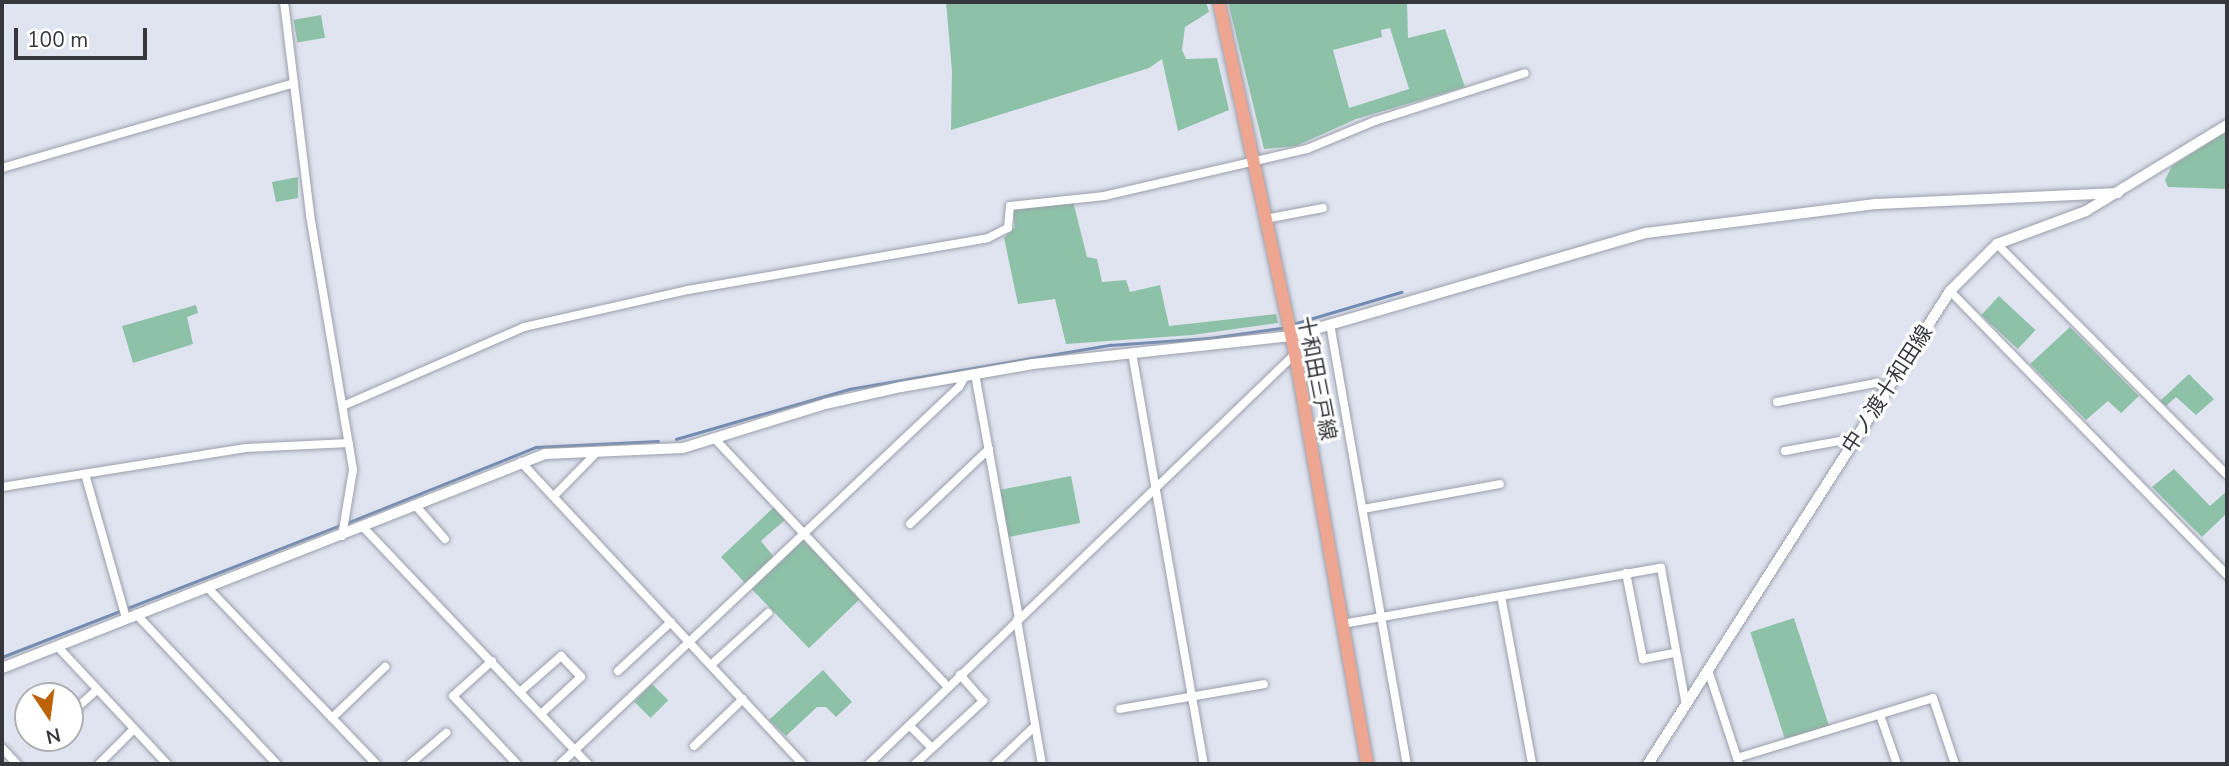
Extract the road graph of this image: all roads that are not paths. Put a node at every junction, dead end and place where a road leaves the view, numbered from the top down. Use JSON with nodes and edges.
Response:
{"nodes":[{"id":1,"x":284,"y":2,"type":"edge"},
{"id":2,"x":1219,"y":2,"type":"edge"},
{"id":3,"x":1525,"y":73,"type":"dead end"},
{"id":4,"x":292,"y":84,"type":"junction"},
{"id":5,"x":2227,"y":125,"type":"edge"},
{"id":6,"x":1252,"y":159,"type":"junction"},
{"id":7,"x":2,"y":168,"type":"edge"},
{"id":8,"x":2118,"y":193,"type":"junction"},
{"id":9,"x":1323,"y":208,"type":"dead end"},
{"id":10,"x":1265,"y":219,"type":"junction"},
{"id":11,"x":1997,"y":244,"type":"junction"},
{"id":12,"x":1950,"y":291,"type":"junction"},
{"id":13,"x":1330,"y":324,"type":"junction"},
{"id":14,"x":1291,"y":336,"type":"junction"},
{"id":15,"x":1132,"y":353,"type":"junction"},
{"id":16,"x":1295,"y":354,"type":"junction"},
{"id":17,"x":971,"y":374,"type":"junction"},
{"id":18,"x":1887,"y":389,"type":"junction"},
{"id":19,"x":1777,"y":402,"type":"dead end"},
{"id":20,"x":345,"y":405,"type":"junction"},
{"id":21,"x":1856,"y":438,"type":"junction"},
{"id":22,"x":715,"y":439,"type":"junction"},
{"id":23,"x":349,"y":443,"type":"junction"},
{"id":24,"x":989,"y":449,"type":"junction"},
{"id":25,"x":598,"y":451,"type":"junction"},
{"id":26,"x":1785,"y":451,"type":"dead end"},
{"id":27,"x":521,"y":462,"type":"junction"},
{"id":28,"x":85,"y":474,"type":"junction"},
{"id":29,"x":2227,"y":475,"type":"edge"},
{"id":30,"x":1500,"y":484,"type":"dead end"},
{"id":31,"x":1155,"y":486,"type":"junction"},
{"id":32,"x":2,"y":487,"type":"edge"},
{"id":33,"x":554,"y":496,"type":"junction"},
{"id":34,"x":416,"y":506,"type":"junction"},
{"id":35,"x":1363,"y":509,"type":"junction"},
{"id":36,"x":910,"y":524,"type":"dead end"},
{"id":37,"x":363,"y":527,"type":"junction"},
{"id":38,"x":342,"y":528,"type":"junction"},
{"id":39,"x":803,"y":533,"type":"junction"},
{"id":40,"x":445,"y":539,"type":"dead end"},
{"id":41,"x":1626,"y":573,"type":"junction"},
{"id":42,"x":2227,"y":575,"type":"edge"},
{"id":43,"x":207,"y":586,"type":"junction"},
{"id":44,"x":1502,"y":596,"type":"junction"},
{"id":45,"x":127,"y":612,"type":"junction"},
{"id":46,"x":768,"y":613,"type":"dead end"},
{"id":47,"x":1381,"y":617,"type":"junction"},
{"id":48,"x":1018,"y":619,"type":"junction"},
{"id":49,"x":671,"y":622,"type":"junction"},
{"id":50,"x":1342,"y":624,"type":"junction"},
{"id":51,"x":690,"y":642,"type":"junction"},
{"id":52,"x":57,"y":646,"type":"junction"},
{"id":53,"x":1675,"y":653,"type":"junction"},
{"id":54,"x":492,"y":661,"type":"junction"},
{"id":55,"x":712,"y":664,"type":"junction"},
{"id":56,"x":385,"y":667,"type":"dead end"},
{"id":57,"x":2,"y":668,"type":"edge"},
{"id":58,"x":1708,"y":670,"type":"junction"},
{"id":59,"x":618,"y":671,"type":"dead end"},
{"id":60,"x":960,"y":675,"type":"junction"},
{"id":61,"x":1264,"y":684,"type":"dead end"},
{"id":62,"x":948,"y":687,"type":"junction"},
{"id":63,"x":97,"y":690,"type":"junction"},
{"id":64,"x":520,"y":692,"type":"junction"},
{"id":65,"x":1193,"y":697,"type":"junction"},
{"id":66,"x":743,"y":699,"type":"junction"},
{"id":67,"x":84,"y":702,"type":"edge"},
{"id":68,"x":1686,"y":705,"type":"junction"},
{"id":69,"x":1120,"y":709,"type":"dead end"},
{"id":70,"x":541,"y":714,"type":"junction"},
{"id":71,"x":1880,"y":715,"type":"junction"},
{"id":72,"x":332,"y":718,"type":"junction"},
{"id":73,"x":910,"y":726,"type":"junction"},
{"id":74,"x":1035,"y":726,"type":"junction"},
{"id":75,"x":134,"y":729,"type":"junction"},
{"id":76,"x":446,"y":733,"type":"dead end"},
{"id":77,"x":694,"y":746,"type":"dead end"},
{"id":78,"x":2,"y":748,"type":"edge"},
{"id":79,"x":932,"y":748,"type":"junction"},
{"id":80,"x":575,"y":750,"type":"junction"},
{"id":81,"x":1738,"y":761,"type":"edge"},
{"id":82,"x":17,"y":764,"type":"edge"},
{"id":83,"x":99,"y":764,"type":"edge"},
{"id":84,"x":167,"y":764,"type":"edge"},
{"id":85,"x":277,"y":764,"type":"edge"},
{"id":86,"x":376,"y":764,"type":"edge"},
{"id":87,"x":410,"y":764,"type":"edge"},
{"id":88,"x":517,"y":764,"type":"edge"},
{"id":89,"x":560,"y":764,"type":"edge"},
{"id":90,"x":589,"y":764,"type":"edge"},
{"id":91,"x":803,"y":764,"type":"edge"},
{"id":92,"x":869,"y":764,"type":"edge"},
{"id":93,"x":915,"y":764,"type":"edge"},
{"id":94,"x":995,"y":764,"type":"edge"},
{"id":95,"x":1042,"y":764,"type":"edge"},
{"id":96,"x":1204,"y":764,"type":"edge"},
{"id":97,"x":1367,"y":764,"type":"edge"},
{"id":98,"x":1407,"y":764,"type":"edge"},
{"id":99,"x":1532,"y":764,"type":"edge"},
{"id":100,"x":1648,"y":764,"type":"edge"},
{"id":101,"x":1897,"y":764,"type":"edge"},
{"id":102,"x":1955,"y":764,"type":"edge"}],
"edges":[{"from":1,"to":4,"type":"street"},
{"from":2,"to":6,"type":"main road","name":"十和田三戸線"},
{"from":3,"to":6,"type":"street"},
{"from":4,"to":7,"type":"street"},
{"from":4,"to":20,"type":"street"},
{"from":5,"to":8,"type":"street","name":"中ノ渡十和田線"},
{"from":6,"to":10,"type":"main road","name":"十和田三戸線"},
{"from":6,"to":20,"type":"street"},
{"from":8,"to":11,"type":"street","name":"中ノ渡十和田線"},
{"from":8,"to":13,"type":"street"},
{"from":9,"to":10,"type":"street"},
{"from":10,"to":14,"type":"main road","name":"十和田三戸線"},
{"from":11,"to":12,"type":"street","name":"中ノ渡十和田線"},
{"from":11,"to":29,"type":"street"},
{"from":12,"to":18,"type":"street","name":"中ノ渡十和田線"},
{"from":12,"to":42,"type":"street"},
{"from":13,"to":14,"type":"street"},
{"from":13,"to":35,"type":"street"},
{"from":14,"to":15,"type":"street"},
{"from":14,"to":16,"type":"main road","name":"十和田三戸線"},
{"from":15,"to":17,"type":"street"},
{"from":15,"to":31,"type":"street"},
{"from":16,"to":31,"type":"street"},
{"from":16,"to":50,"type":"main road","name":"十和田三戸線"},
{"from":17,"to":22,"type":"street"},
{"from":17,"to":24,"type":"street"},
{"from":17,"to":39,"type":"street"},
{"from":18,"to":19,"type":"street"},
{"from":18,"to":21,"type":"street","name":"中ノ渡十和田線"},
{"from":20,"to":23,"type":"street"},
{"from":21,"to":26,"type":"street"},
{"from":21,"to":58,"type":"street","name":"中ノ渡十和田線"},
{"from":22,"to":25,"type":"street"},
{"from":22,"to":39,"type":"street"},
{"from":23,"to":28,"type":"street"},
{"from":23,"to":38,"type":"street"},
{"from":24,"to":36,"type":"street"},
{"from":24,"to":48,"type":"street"},
{"from":25,"to":27,"type":"street"},
{"from":25,"to":33,"type":"street"},
{"from":27,"to":33,"type":"street"},
{"from":27,"to":34,"type":"street"},
{"from":28,"to":32,"type":"street"},
{"from":28,"to":45,"type":"street"},
{"from":30,"to":35,"type":"street"},
{"from":31,"to":48,"type":"street"},
{"from":31,"to":65,"type":"street"},
{"from":33,"to":49,"type":"street"},
{"from":34,"to":37,"type":"street"},
{"from":34,"to":40,"type":"street"},
{"from":35,"to":47,"type":"street"},
{"from":37,"to":38,"type":"street"},
{"from":37,"to":54,"type":"street"},
{"from":38,"to":43,"type":"street"},
{"from":39,"to":51,"type":"street"},
{"from":39,"to":62,"type":"street"},
{"from":41,"to":44,"type":"street"},
{"from":41,"to":53,"type":"street"},
{"from":41,"to":53,"type":"street"},
{"from":43,"to":45,"type":"street"},
{"from":43,"to":72,"type":"street"},
{"from":44,"to":47,"type":"street"},
{"from":44,"to":99,"type":"street"},
{"from":45,"to":52,"type":"street"},
{"from":45,"to":85,"type":"street"},
{"from":46,"to":55,"type":"street"},
{"from":47,"to":50,"type":"street"},
{"from":47,"to":98,"type":"street"},
{"from":48,"to":60,"type":"street"},
{"from":48,"to":74,"type":"street"},
{"from":49,"to":51,"type":"street"},
{"from":49,"to":59,"type":"street"},
{"from":50,"to":97,"type":"main road","name":"十和田三戸線"},
{"from":51,"to":55,"type":"street"},
{"from":51,"to":80,"type":"street"},
{"from":52,"to":57,"type":"street"},
{"from":52,"to":63,"type":"street"},
{"from":53,"to":68,"type":"street"},
{"from":54,"to":64,"type":"street"},
{"from":54,"to":88,"type":"street"},
{"from":55,"to":66,"type":"street"},
{"from":56,"to":72,"type":"street"},
{"from":58,"to":68,"type":"street","name":"中ノ渡十和田線"},
{"from":58,"to":81,"type":"street"},
{"from":60,"to":62,"type":"street"},
{"from":60,"to":79,"type":"street"},
{"from":61,"to":65,"type":"street"},
{"from":62,"to":73,"type":"street"},
{"from":63,"to":67,"type":"street"},
{"from":63,"to":75,"type":"street"},
{"from":64,"to":70,"type":"street"},
{"from":64,"to":70,"type":"street"},
{"from":65,"to":69,"type":"street"},
{"from":65,"to":96,"type":"street"},
{"from":66,"to":77,"type":"street"},
{"from":66,"to":91,"type":"street"},
{"from":68,"to":100,"type":"street","name":"中ノ渡十和田線"},
{"from":70,"to":80,"type":"street"},
{"from":71,"to":81,"type":"street"},
{"from":71,"to":101,"type":"street"},
{"from":71,"to":102,"type":"street"},
{"from":72,"to":86,"type":"street"},
{"from":73,"to":79,"type":"street"},
{"from":73,"to":92,"type":"street"},
{"from":74,"to":94,"type":"street"},
{"from":74,"to":95,"type":"street"},
{"from":75,"to":83,"type":"street"},
{"from":75,"to":84,"type":"street"},
{"from":76,"to":87,"type":"street"},
{"from":78,"to":82,"type":"street"},
{"from":79,"to":93,"type":"street"},
{"from":80,"to":89,"type":"street"},
{"from":80,"to":90,"type":"street"}]}
